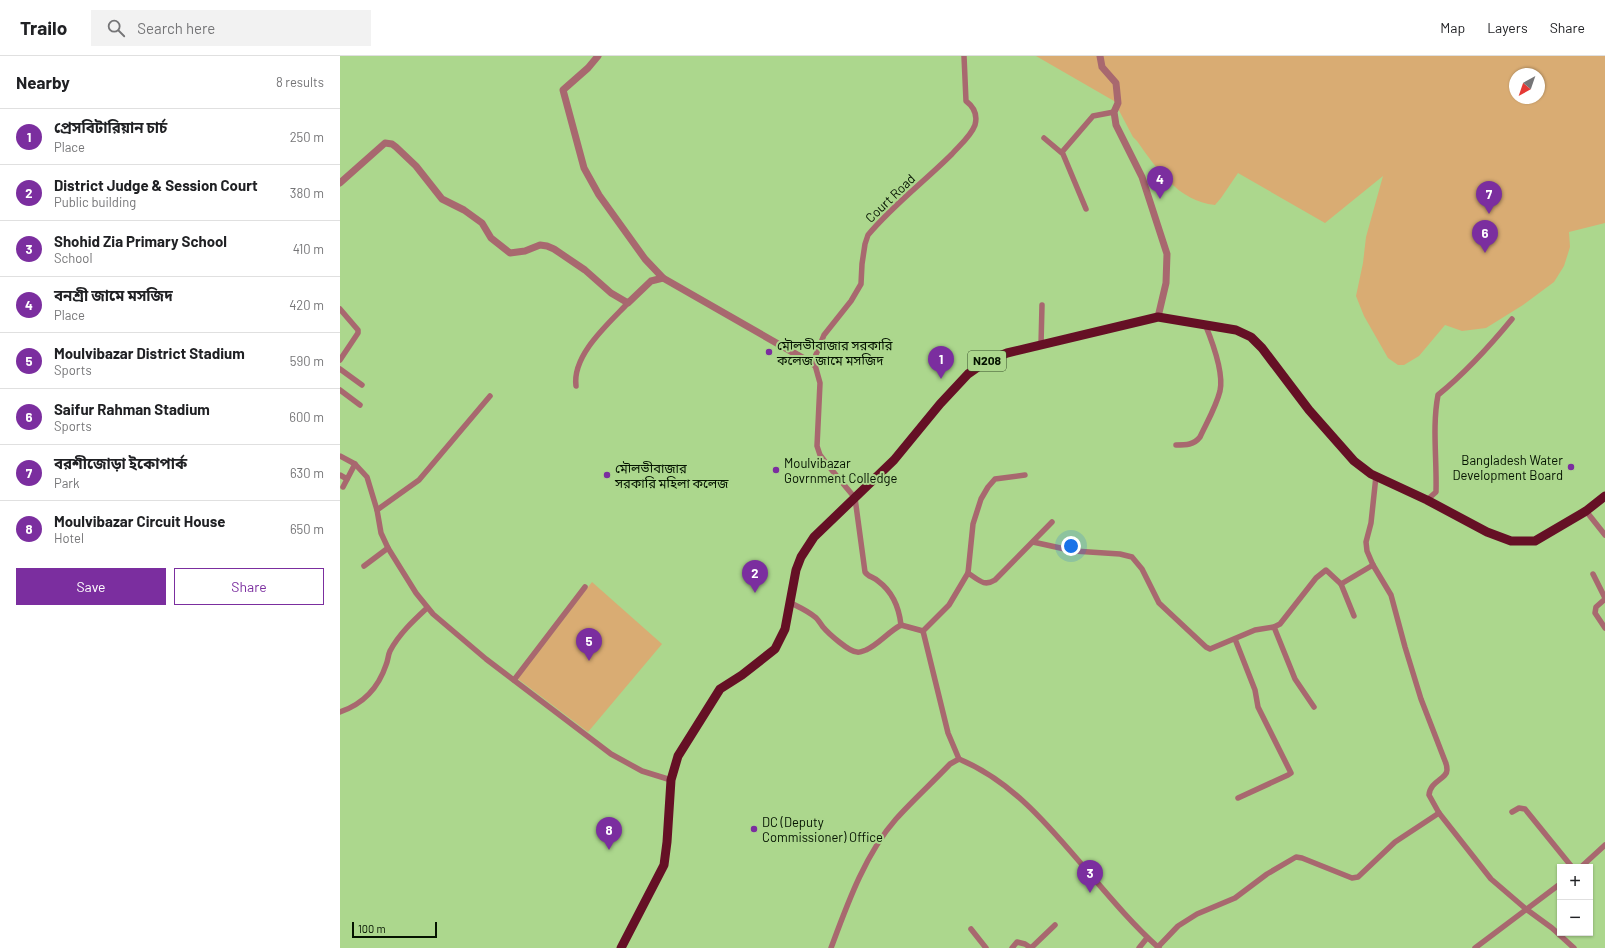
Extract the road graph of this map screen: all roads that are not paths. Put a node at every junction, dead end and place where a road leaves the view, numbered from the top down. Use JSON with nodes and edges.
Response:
{"nodes":[{"id":1,"x":598,"y":56,"type":"edge"},
{"id":2,"x":964,"y":56,"type":"edge"},
{"id":3,"x":1100,"y":56,"type":"edge"},
{"id":4,"x":1114,"y":112,"type":"junction"},
{"id":5,"x":1044,"y":138,"type":"dead end"},
{"id":6,"x":1062,"y":152,"type":"junction"},
{"id":7,"x":340,"y":183,"type":"edge"},
{"id":8,"x":1086,"y":209,"type":"dead end"},
{"id":9,"x":663,"y":278,"type":"junction"},
{"id":10,"x":628,"y":303,"type":"junction"},
{"id":11,"x":1042,"y":305,"type":"dead end"},
{"id":12,"x":340,"y":309,"type":"edge"},
{"id":13,"x":1158,"y":317,"type":"junction"},
{"id":14,"x":1512,"y":319,"type":"dead end"},
{"id":15,"x":1205,"y":324,"type":"junction"},
{"id":16,"x":1041,"y":345,"type":"junction"},
{"id":17,"x":340,"y":360,"type":"edge"},
{"id":18,"x":815,"y":365,"type":"junction"},
{"id":19,"x":340,"y":369,"type":"edge"},
{"id":20,"x":362,"y":384,"type":"dead end"},
{"id":21,"x":576,"y":386,"type":"dead end"},
{"id":22,"x":340,"y":390,"type":"edge"},
{"id":23,"x":490,"y":396,"type":"dead end"},
{"id":24,"x":360,"y":405,"type":"dead end"},
{"id":25,"x":1176,"y":445,"type":"dead end"},
{"id":26,"x":340,"y":456,"type":"edge"},
{"id":27,"x":355,"y":464,"type":"junction"},
{"id":28,"x":340,"y":475,"type":"edge"},
{"id":29,"x":1024,"y":475,"type":"dead end"},
{"id":30,"x":1376,"y":476,"type":"junction"},
{"id":31,"x":347,"y":479,"type":"junction"},
{"id":32,"x":343,"y":487,"type":"dead end"},
{"id":33,"x":1605,"y":496,"type":"edge"},
{"id":34,"x":855,"y":498,"type":"junction"},
{"id":35,"x":1427,"y":500,"type":"junction"},
{"id":36,"x":377,"y":510,"type":"junction"},
{"id":37,"x":1586,"y":511,"type":"junction"},
{"id":38,"x":1052,"y":522,"type":"dead end"},
{"id":39,"x":1605,"y":535,"type":"edge"},
{"id":40,"x":1033,"y":542,"type":"junction"},
{"id":41,"x":388,"y":548,"type":"junction"},
{"id":42,"x":1373,"y":565,"type":"junction"},
{"id":43,"x":364,"y":566,"type":"dead end"},
{"id":44,"x":968,"y":573,"type":"junction"},
{"id":45,"x":1593,"y":574,"type":"dead end"},
{"id":46,"x":1341,"y":584,"type":"junction"},
{"id":47,"x":585,"y":587,"type":"dead end"},
{"id":48,"x":1605,"y":598,"type":"edge"},
{"id":49,"x":791,"y":603,"type":"junction"},
{"id":50,"x":427,"y":608,"type":"junction"},
{"id":51,"x":1354,"y":616,"type":"dead end"},
{"id":52,"x":900,"y":625,"type":"junction"},
{"id":53,"x":1274,"y":627,"type":"junction"},
{"id":54,"x":1605,"y":628,"type":"edge"},
{"id":55,"x":923,"y":631,"type":"junction"},
{"id":56,"x":1235,"y":639,"type":"junction"},
{"id":57,"x":514,"y":680,"type":"junction"},
{"id":58,"x":1314,"y":707,"type":"dead end"},
{"id":59,"x":340,"y":712,"type":"edge"},
{"id":60,"x":959,"y":759,"type":"junction"},
{"id":61,"x":671,"y":780,"type":"junction"},
{"id":62,"x":1238,"y":798,"type":"dead end"},
{"id":63,"x":1512,"y":812,"type":"dead end"},
{"id":64,"x":1439,"y":813,"type":"junction"},
{"id":65,"x":1605,"y":845,"type":"edge"},
{"id":66,"x":1570,"y":864,"type":"edge"},
{"id":67,"x":1584,"y":864,"type":"edge"},
{"id":68,"x":1557,"y":886,"type":"edge"},
{"id":69,"x":1526,"y":908,"type":"junction"},
{"id":70,"x":1055,"y":925,"type":"dead end"},
{"id":71,"x":971,"y":929,"type":"dead end"},
{"id":72,"x":1147,"y":938,"type":"junction"},
{"id":73,"x":621,"y":948,"type":"edge"},
{"id":74,"x":831,"y":948,"type":"edge"},
{"id":75,"x":986,"y":948,"type":"edge"},
{"id":76,"x":1012,"y":948,"type":"edge"},
{"id":77,"x":1031,"y":948,"type":"edge"},
{"id":78,"x":1138,"y":948,"type":"edge"},
{"id":79,"x":1158,"y":948,"type":"edge"},
{"id":80,"x":1475,"y":948,"type":"edge"},
{"id":81,"x":1574,"y":948,"type":"edge"}],
"edges":[{"from":1,"to":9,"type":"street"},
{"from":2,"to":18,"type":"street","name":"Court Road"},
{"from":3,"to":4,"type":"street"},
{"from":4,"to":6,"type":"street"},
{"from":4,"to":13,"type":"street"},
{"from":5,"to":6,"type":"street"},
{"from":6,"to":8,"type":"street"},
{"from":7,"to":10,"type":"street"},
{"from":9,"to":10,"type":"street"},
{"from":9,"to":18,"type":"street"},
{"from":10,"to":21,"type":"street"},
{"from":11,"to":16,"type":"street"},
{"from":12,"to":17,"type":"street"},
{"from":13,"to":15,"type":"highway","number":"N208"},
{"from":13,"to":16,"type":"highway","number":"N208"},
{"from":14,"to":35,"type":"street"},
{"from":15,"to":25,"type":"street"},
{"from":15,"to":30,"type":"highway","number":"N208"},
{"from":16,"to":34,"type":"highway","number":"N208"},
{"from":18,"to":34,"type":"street","name":"Court Road"},
{"from":19,"to":20,"type":"street"},
{"from":22,"to":24,"type":"street"},
{"from":23,"to":36,"type":"street"},
{"from":26,"to":27,"type":"street"},
{"from":27,"to":31,"type":"street"},
{"from":27,"to":36,"type":"street"},
{"from":28,"to":31,"type":"street"},
{"from":29,"to":44,"type":"street"},
{"from":30,"to":35,"type":"highway","number":"N208"},
{"from":30,"to":42,"type":"street"},
{"from":31,"to":32,"type":"street"},
{"from":33,"to":37,"type":"highway","number":"N208"},
{"from":34,"to":49,"type":"highway","number":"N208"},
{"from":34,"to":52,"type":"street"},
{"from":35,"to":37,"type":"highway","number":"N208"},
{"from":36,"to":41,"type":"street"},
{"from":37,"to":39,"type":"street"},
{"from":38,"to":40,"type":"street"},
{"from":40,"to":44,"type":"street"},
{"from":40,"to":56,"type":"street"},
{"from":41,"to":43,"type":"street"},
{"from":41,"to":50,"type":"street"},
{"from":42,"to":46,"type":"street"},
{"from":42,"to":64,"type":"street"},
{"from":44,"to":55,"type":"street"},
{"from":45,"to":48,"type":"street"},
{"from":46,"to":51,"type":"street"},
{"from":46,"to":53,"type":"street"},
{"from":47,"to":57,"type":"street"},
{"from":48,"to":54,"type":"street"},
{"from":49,"to":52,"type":"street"},
{"from":49,"to":61,"type":"highway","number":"N208"},
{"from":50,"to":57,"type":"street"},
{"from":50,"to":59,"type":"street"},
{"from":52,"to":55,"type":"street"},
{"from":53,"to":56,"type":"street"},
{"from":53,"to":58,"type":"street"},
{"from":55,"to":60,"type":"street"},
{"from":56,"to":62,"type":"street"},
{"from":57,"to":61,"type":"street"},
{"from":60,"to":72,"type":"street"},
{"from":60,"to":74,"type":"street"},
{"from":61,"to":73,"type":"highway","number":"N208"},
{"from":63,"to":66,"type":"street"},
{"from":64,"to":69,"type":"street"},
{"from":64,"to":79,"type":"street"},
{"from":65,"to":67,"type":"street"},
{"from":68,"to":69,"type":"street"},
{"from":69,"to":80,"type":"street"},
{"from":69,"to":81,"type":"street"},
{"from":70,"to":77,"type":"street"},
{"from":71,"to":75,"type":"street"},
{"from":72,"to":78,"type":"street"},
{"from":72,"to":79,"type":"street"},
{"from":76,"to":77,"type":"street"}]}
